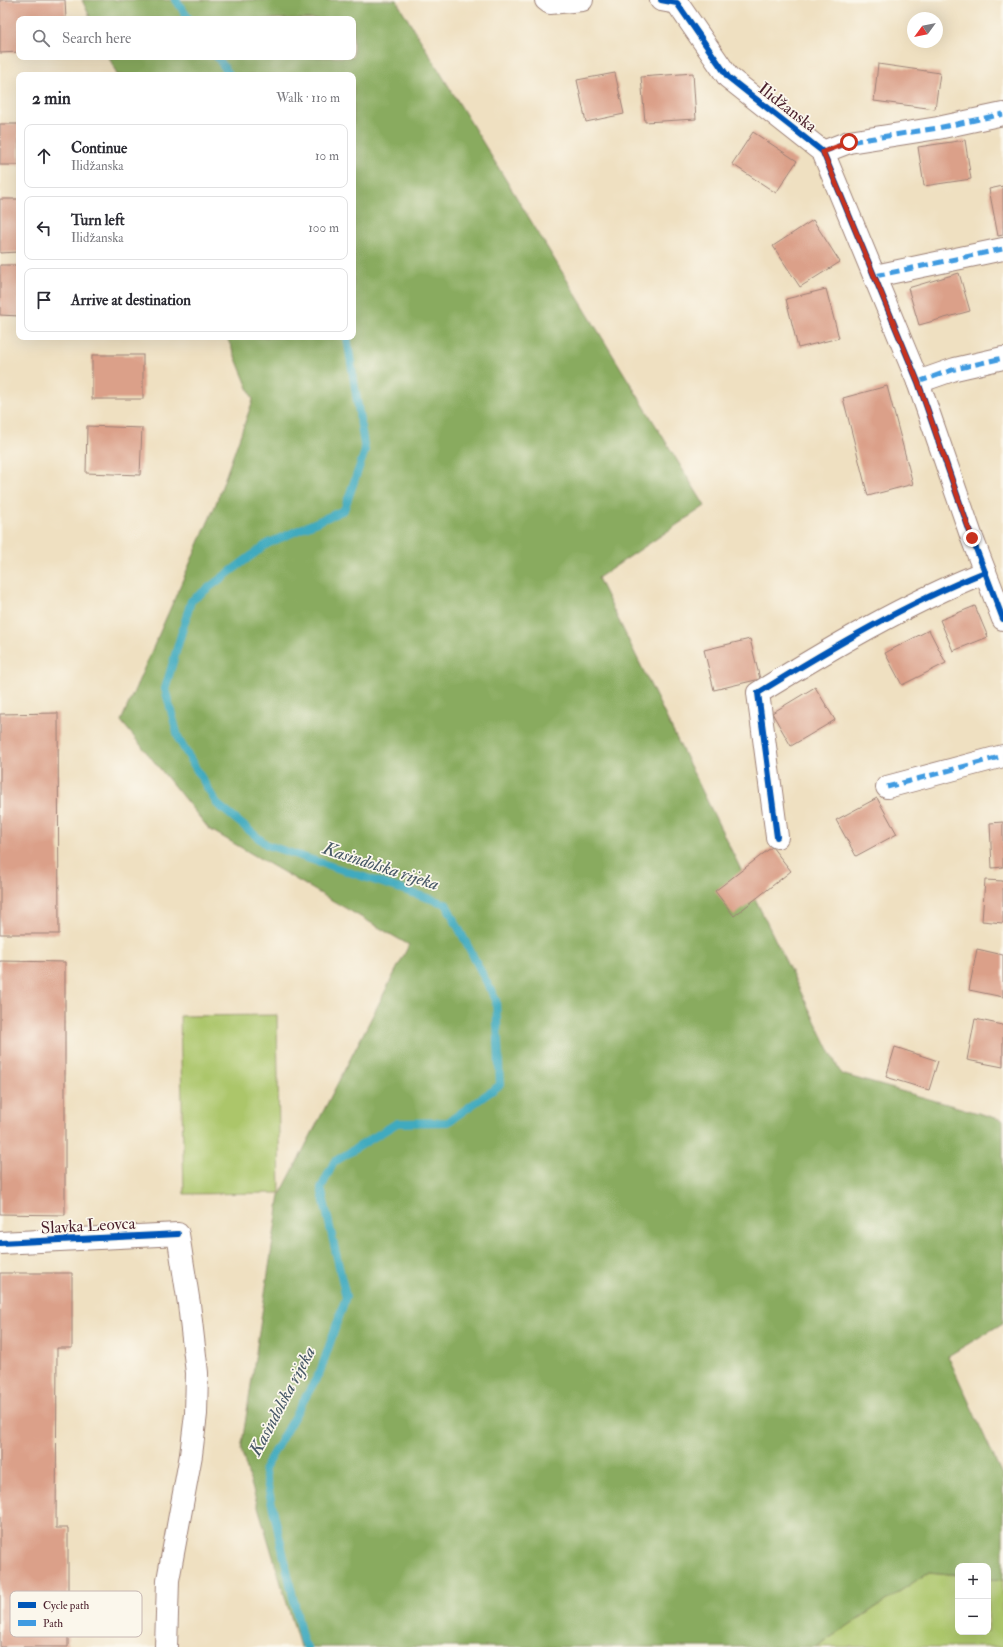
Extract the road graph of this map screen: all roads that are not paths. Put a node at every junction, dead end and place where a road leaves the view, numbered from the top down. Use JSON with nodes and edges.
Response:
{"nodes":[{"id":1,"x":546,"y":0,"type":"edge"},
{"id":2,"x":582,"y":0,"type":"edge"},
{"id":3,"x":661,"y":0,"type":"edge"},
{"id":4,"x":1003,"y":114,"type":"edge"},
{"id":5,"x":823,"y":152,"type":"junction"},
{"id":6,"x":1003,"y":249,"type":"edge"},
{"id":7,"x":875,"y":276,"type":"junction"},
{"id":8,"x":1003,"y":358,"type":"edge"},
{"id":9,"x":918,"y":382,"type":"junction"},
{"id":10,"x":985,"y":572,"type":"junction"},
{"id":11,"x":1003,"y":619,"type":"edge"},
{"id":12,"x":1003,"y":756,"type":"edge"},
{"id":13,"x":887,"y":787,"type":"dead end"},
{"id":14,"x":777,"y":837,"type":"dead end"},
{"id":15,"x":0,"y":1243,"type":"edge"},
{"id":16,"x":166,"y":1647,"type":"edge"}],
"edges":[{"from":1,"to":2,"type":"street"},
{"from":3,"to":5,"type":"street","name":"Ilidžanska"},
{"from":4,"to":5,"type":"street","name":"Ilidžanska"},
{"from":5,"to":7,"type":"street","name":"Ilidžanska"},
{"from":6,"to":7,"type":"street"},
{"from":7,"to":9,"type":"street","name":"Ilidžanska"},
{"from":8,"to":9,"type":"street"},
{"from":9,"to":10,"type":"street","name":"Ilidžanska"},
{"from":10,"to":11,"type":"street","name":"Ilidžanska"},
{"from":10,"to":14,"type":"street"},
{"from":12,"to":13,"type":"street"},
{"from":15,"to":16,"type":"street","name":"Slavka Leovca"}]}
